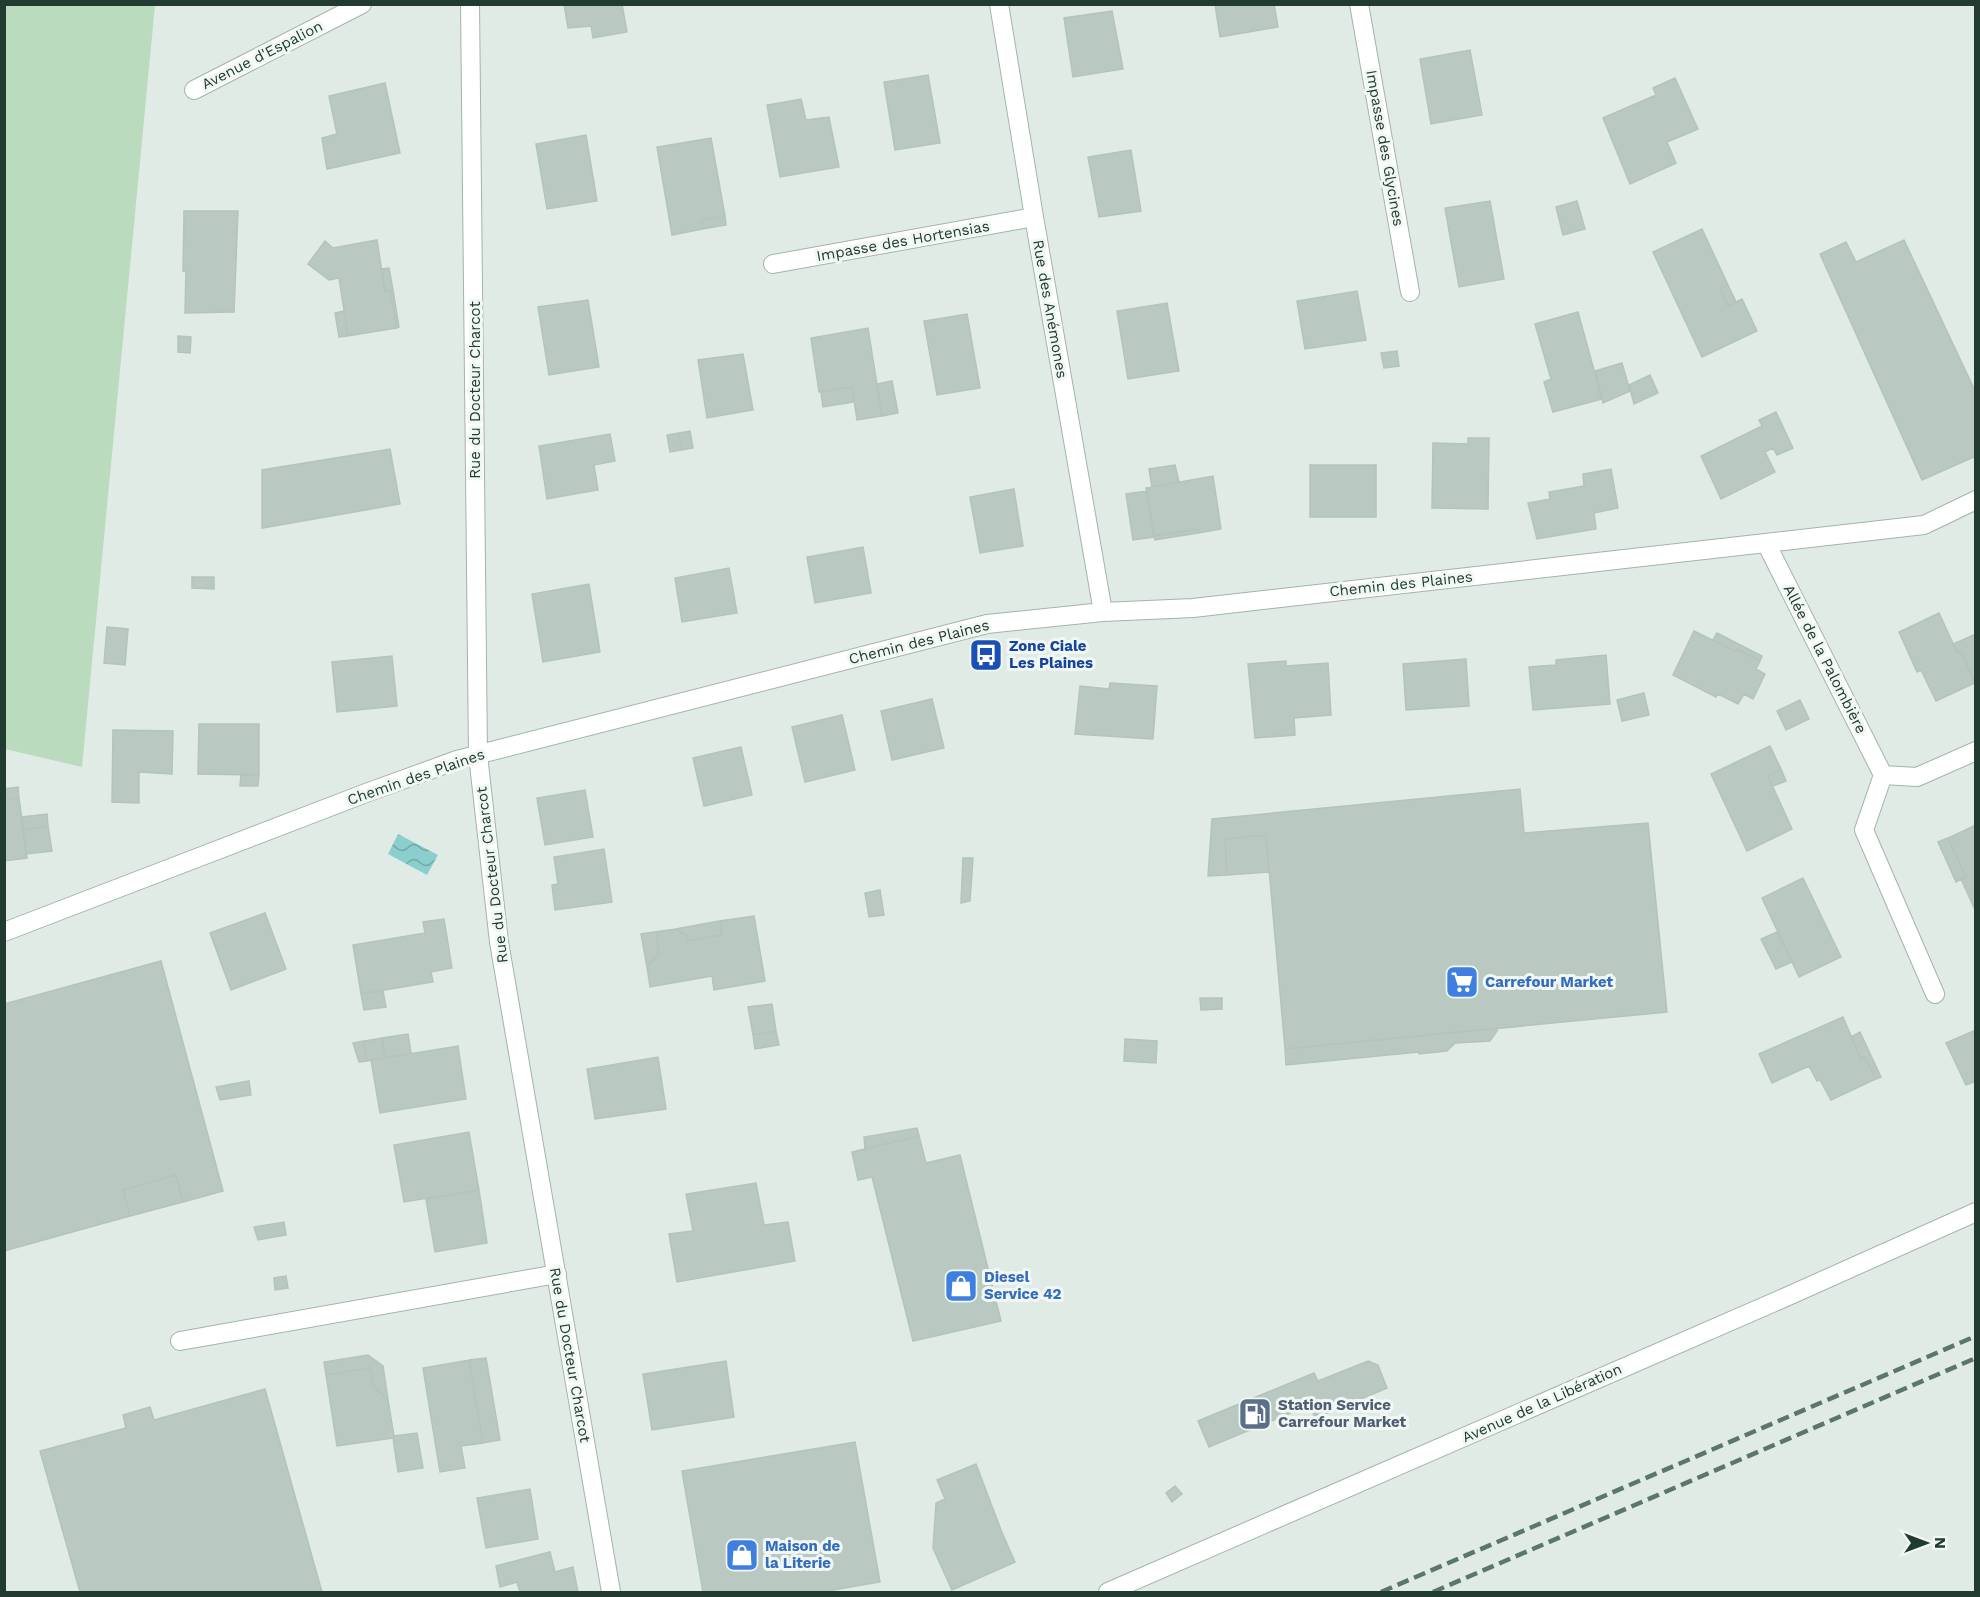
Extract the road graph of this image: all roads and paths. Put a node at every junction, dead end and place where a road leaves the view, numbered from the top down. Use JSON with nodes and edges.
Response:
{"nodes":[{"id":1,"x":362,"y":4,"type":"edge"},
{"id":2,"x":470,"y":4,"type":"edge"},
{"id":3,"x":999,"y":4,"type":"edge"},
{"id":4,"x":1359,"y":4,"type":"edge"},
{"id":5,"x":194,"y":90,"type":"dead end"},
{"id":6,"x":1034,"y":218,"type":"junction"},
{"id":7,"x":773,"y":264,"type":"dead end"},
{"id":8,"x":1410,"y":292,"type":"dead end"},
{"id":9,"x":1976,"y":500,"type":"edge"},
{"id":10,"x":1766,"y":543,"type":"junction"},
{"id":11,"x":1103,"y":612,"type":"junction"},
{"id":12,"x":1976,"y":752,"type":"edge"},
{"id":13,"x":477,"y":755,"type":"junction"},
{"id":14,"x":1883,"y":775,"type":"junction"},
{"id":15,"x":4,"y":932,"type":"edge"},
{"id":16,"x":1935,"y":994,"type":"dead end"},
{"id":17,"x":1976,"y":1212,"type":"edge"},
{"id":18,"x":557,"y":1274,"type":"junction"},
{"id":19,"x":180,"y":1341,"type":"dead end"},
{"id":20,"x":611,"y":1593,"type":"edge"},
{"id":21,"x":1108,"y":1593,"type":"edge"}],
"edges":[{"from":1,"to":5,"type":"street","name":"Avenue d'Espalion"},
{"from":2,"to":13,"type":"street","name":"Rue du Docteur Charcot"},
{"from":3,"to":6,"type":"street","name":"Rue des Anémones"},
{"from":4,"to":8,"type":"street","name":"Impasse des Glycines"},
{"from":6,"to":7,"type":"street","name":"Impasse des Hortensias"},
{"from":6,"to":11,"type":"street","name":"Rue des Anémones"},
{"from":9,"to":10,"type":"street","name":"Chemin des Plaines"},
{"from":10,"to":11,"type":"street","name":"Chemin des Plaines"},
{"from":10,"to":14,"type":"street","name":"Allée de la Palombière"},
{"from":11,"to":13,"type":"street","name":"Chemin des Plaines"},
{"from":12,"to":14,"type":"street"},
{"from":13,"to":15,"type":"street","name":"Chemin des Plaines"},
{"from":13,"to":18,"type":"street","name":"Rue du Docteur Charcot"},
{"from":14,"to":16,"type":"street"},
{"from":17,"to":21,"type":"street","name":"Avenue de la Libération"},
{"from":18,"to":19,"type":"street"},
{"from":18,"to":20,"type":"street","name":"Rue du Docteur Charcot"}]}
